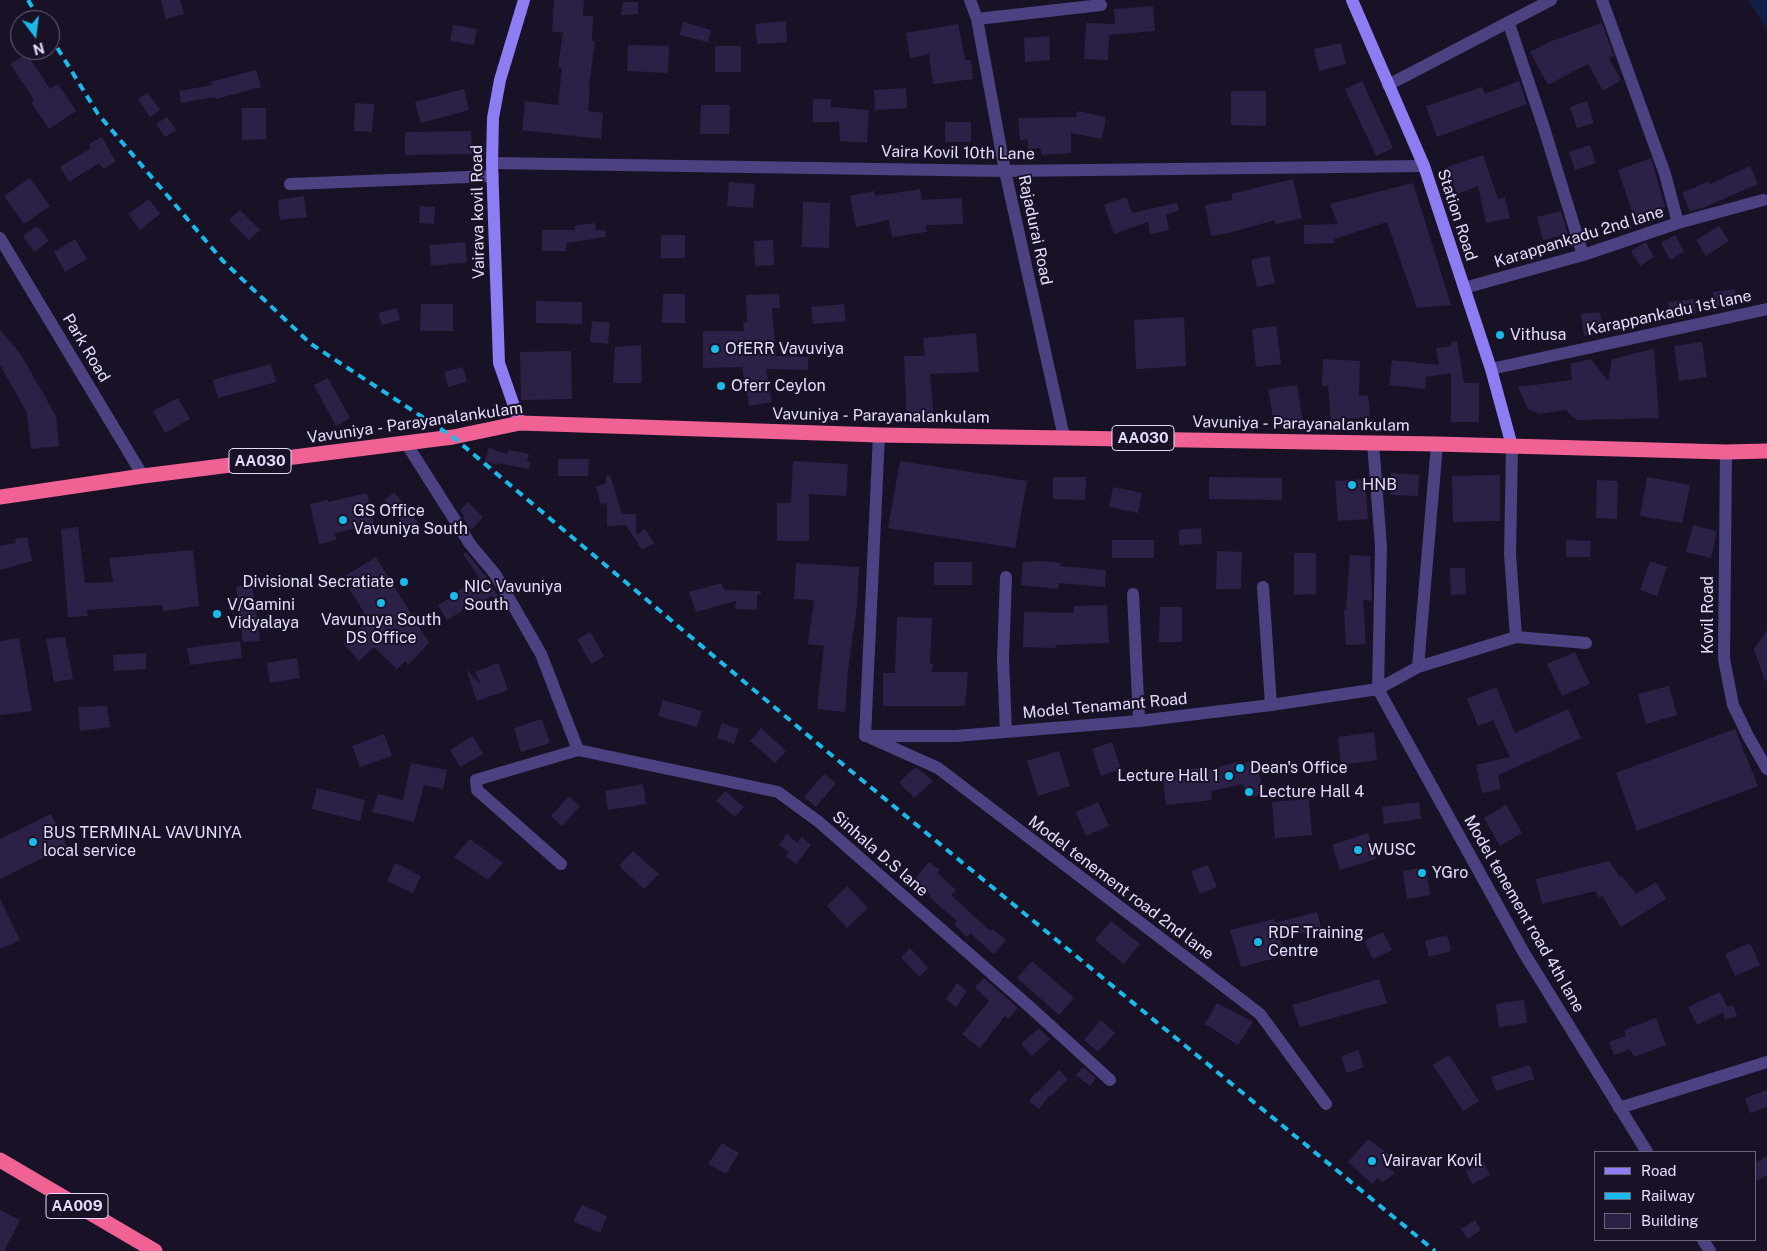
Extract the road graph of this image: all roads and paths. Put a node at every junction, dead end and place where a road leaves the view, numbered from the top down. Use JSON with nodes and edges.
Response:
{"nodes":[{"id":1,"x":524,"y":0,"type":"edge"},
{"id":2,"x":970,"y":0,"type":"edge"},
{"id":3,"x":1352,"y":0,"type":"edge"},
{"id":4,"x":1551,"y":0,"type":"edge"},
{"id":5,"x":1602,"y":0,"type":"edge"},
{"id":6,"x":1101,"y":5,"type":"dead end"},
{"id":7,"x":977,"y":19,"type":"junction"},
{"id":8,"x":1509,"y":24,"type":"junction"},
{"id":9,"x":1388,"y":85,"type":"junction"},
{"id":10,"x":1424,"y":166,"type":"junction"},
{"id":11,"x":493,"y":169,"type":"junction"},
{"id":12,"x":1005,"y":171,"type":"junction"},
{"id":13,"x":290,"y":184,"type":"dead end"},
{"id":14,"x":1764,"y":200,"type":"dead end"},
{"id":15,"x":1678,"y":223,"type":"junction"},
{"id":16,"x":0,"y":238,"type":"edge"},
{"id":17,"x":1583,"y":255,"type":"junction"},
{"id":18,"x":1464,"y":288,"type":"junction"},
{"id":19,"x":1767,"y":309,"type":"edge"},
{"id":20,"x":1491,"y":368,"type":"junction"},
{"id":21,"x":520,"y":423,"type":"junction"},
{"id":22,"x":879,"y":434,"type":"junction"},
{"id":23,"x":1064,"y":437,"type":"junction"},
{"id":24,"x":406,"y":443,"type":"junction"},
{"id":25,"x":1372,"y":443,"type":"junction"},
{"id":26,"x":1437,"y":444,"type":"junction"},
{"id":27,"x":1512,"y":446,"type":"junction"},
{"id":28,"x":1767,"y":451,"type":"edge"},
{"id":29,"x":1726,"y":452,"type":"junction"},
{"id":30,"x":143,"y":476,"type":"junction"},
{"id":31,"x":0,"y":497,"type":"edge"},
{"id":32,"x":1006,"y":577,"type":"dead end"},
{"id":33,"x":1263,"y":587,"type":"dead end"},
{"id":34,"x":1133,"y":594,"type":"dead end"},
{"id":35,"x":1516,"y":637,"type":"junction"},
{"id":36,"x":1586,"y":643,"type":"dead end"},
{"id":37,"x":1418,"y":667,"type":"junction"},
{"id":38,"x":1378,"y":689,"type":"junction"},
{"id":39,"x":1271,"y":705,"type":"junction"},
{"id":40,"x":1139,"y":721,"type":"junction"},
{"id":41,"x":1006,"y":732,"type":"junction"},
{"id":42,"x":865,"y":736,"type":"junction"},
{"id":43,"x":578,"y":750,"type":"junction"},
{"id":44,"x":1767,"y":769,"type":"edge"},
{"id":45,"x":561,"y":864,"type":"dead end"},
{"id":46,"x":1767,"y":1062,"type":"edge"},
{"id":47,"x":1110,"y":1080,"type":"dead end"},
{"id":48,"x":1326,"y":1104,"type":"dead end"},
{"id":49,"x":1620,"y":1108,"type":"junction"},
{"id":50,"x":1646,"y":1151,"type":"edge"},
{"id":51,"x":0,"y":1160,"type":"edge"},
{"id":52,"x":155,"y":1251,"type":"edge"}],
"edges":[{"from":1,"to":11,"type":"main road","name":"Vairava kovil Road"},
{"from":2,"to":7,"type":"street","name":"Rajadurai Road"},
{"from":3,"to":9,"type":"main road","name":"Station Road"},
{"from":4,"to":8,"type":"street"},
{"from":5,"to":15,"type":"street","name":"Karappankadu 2nd lane"},
{"from":6,"to":7,"type":"street"},
{"from":7,"to":12,"type":"street","name":"Rajadurai Road"},
{"from":8,"to":9,"type":"street"},
{"from":8,"to":17,"type":"street"},
{"from":9,"to":10,"type":"main road","name":"Station Road"},
{"from":10,"to":12,"type":"street","name":"Vaira Kovil 10th Lane"},
{"from":10,"to":18,"type":"main road","name":"Station Road"},
{"from":11,"to":12,"type":"street","name":"Vaira Kovil 10th Lane"},
{"from":11,"to":13,"type":"street","name":"Vaira Kovil 10th Lane"},
{"from":11,"to":21,"type":"main road","name":"Vairava kovil Road"},
{"from":12,"to":23,"type":"street","name":"Rajadurai Road"},
{"from":14,"to":15,"type":"street"},
{"from":15,"to":17,"type":"street","name":"Karappankadu 2nd lane"},
{"from":16,"to":30,"type":"street","name":"Park Road"},
{"from":17,"to":18,"type":"street","name":"Karappankadu 2nd lane"},
{"from":18,"to":20,"type":"main road","name":"Station Road"},
{"from":19,"to":20,"type":"street","name":"Karappankadu 1st lane"},
{"from":20,"to":27,"type":"main road","name":"Station Road"},
{"from":21,"to":22,"type":"highway","name":"Vavuniya - Parayanalankulam","number":"AA030"},
{"from":21,"to":24,"type":"highway","name":"Vavuniya - Parayanalankulam","number":"AA030"},
{"from":22,"to":23,"type":"highway","name":"Vavuniya - Parayanalankulam","number":"AA030"},
{"from":22,"to":42,"type":"street"},
{"from":23,"to":25,"type":"highway","name":"Vavuniya - Parayanalankulam","number":"AA030"},
{"from":24,"to":30,"type":"highway","name":"Vavuniya - Parayanalankulam","number":"AA030"},
{"from":24,"to":43,"type":"street"},
{"from":25,"to":26,"type":"highway","name":"Vavuniya - Parayanalankulam","number":"AA030"},
{"from":25,"to":38,"type":"street"},
{"from":26,"to":27,"type":"highway","name":"Vavuniya - Parayanalankulam","number":"AA030"},
{"from":26,"to":37,"type":"street"},
{"from":27,"to":29,"type":"highway","name":"Vavuniya - Parayanalankulam","number":"AA030"},
{"from":27,"to":35,"type":"street"},
{"from":28,"to":29,"type":"highway","name":"Vavuniya - Parayanalankulam","number":"AA030"},
{"from":29,"to":44,"type":"street","name":"Kovil Road"},
{"from":30,"to":31,"type":"highway","name":"Vavuniya - Parayanalankulam","number":"AA030"},
{"from":32,"to":41,"type":"street"},
{"from":33,"to":39,"type":"street"},
{"from":34,"to":40,"type":"street"},
{"from":35,"to":36,"type":"street"},
{"from":35,"to":37,"type":"street","name":"Model Tenamant Road"},
{"from":37,"to":38,"type":"street","name":"Model Tenamant Road"},
{"from":38,"to":39,"type":"street","name":"Model Tenamant Road"},
{"from":38,"to":49,"type":"street","name":"Model tenement road 4th lane"},
{"from":39,"to":40,"type":"street","name":"Model Tenamant Road"},
{"from":40,"to":41,"type":"street","name":"Model Tenamant Road"},
{"from":41,"to":42,"type":"street","name":"Model Tenamant Road"},
{"from":42,"to":48,"type":"street","name":"Model tenement road 2nd lane"},
{"from":43,"to":45,"type":"street","name":"Sinhala D.S lane"},
{"from":43,"to":47,"type":"street","name":"Sinhala D.S lane"},
{"from":46,"to":49,"type":"street"},
{"from":49,"to":50,"type":"street","name":"Model tenement road 4th lane"},
{"from":51,"to":52,"type":"highway","number":"AA009"}]}
